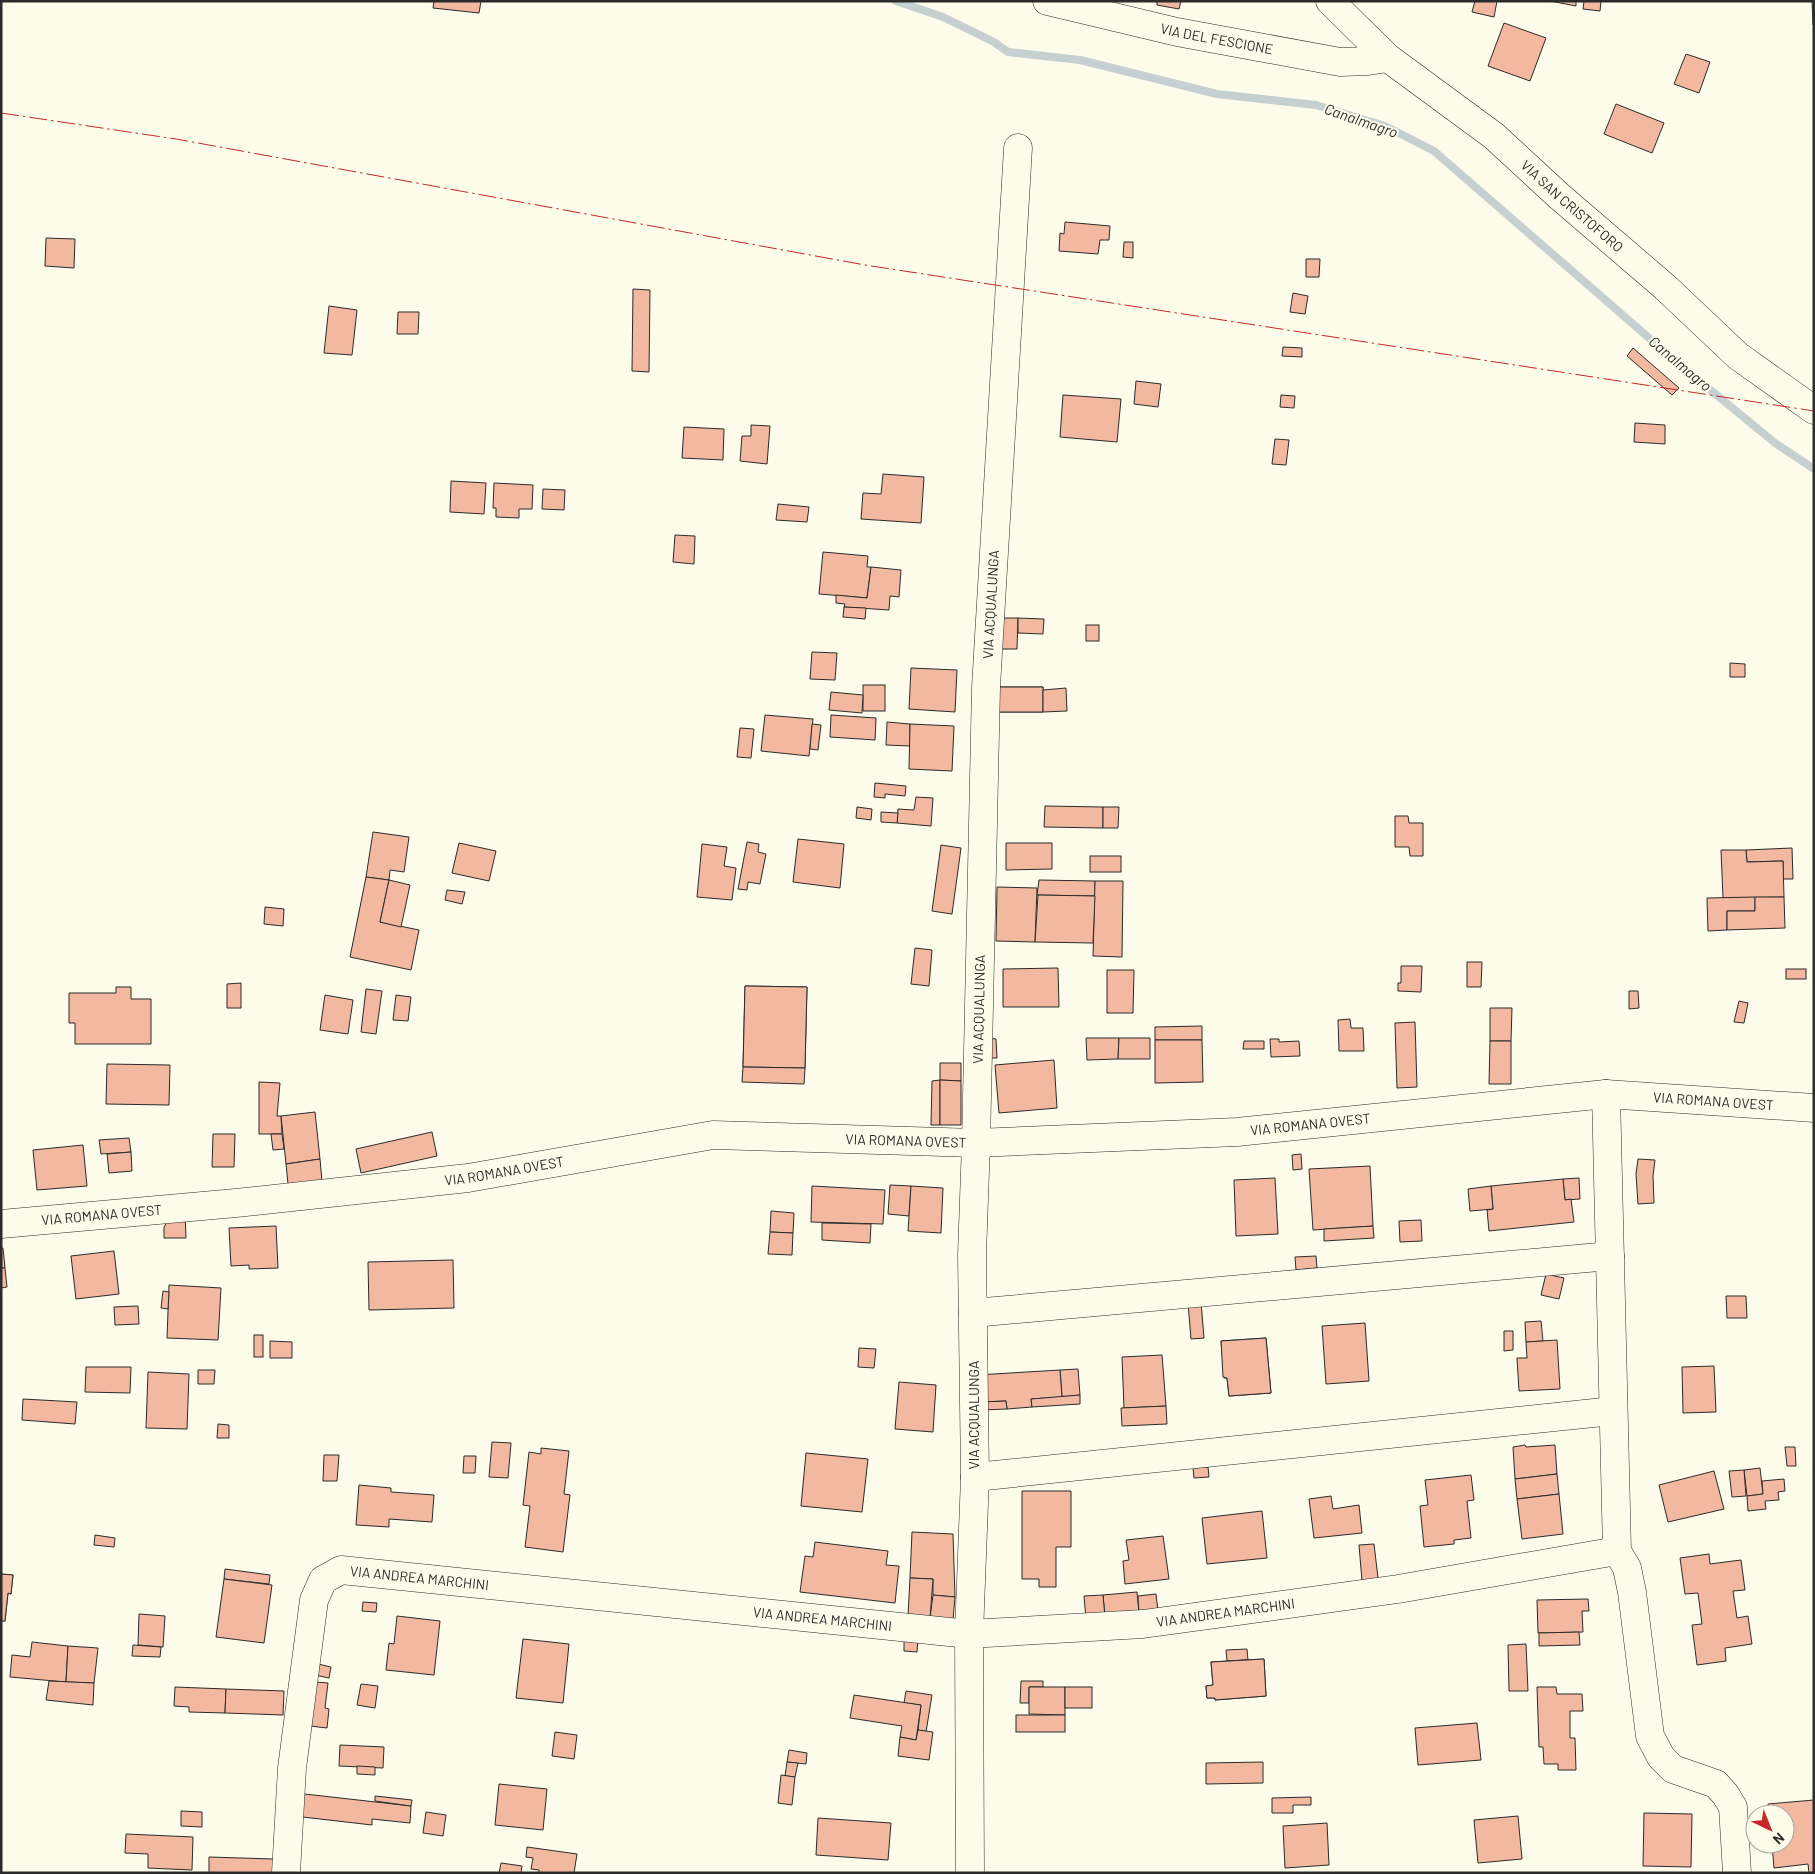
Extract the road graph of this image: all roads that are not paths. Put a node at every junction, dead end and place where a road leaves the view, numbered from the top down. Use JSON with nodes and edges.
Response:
{"nodes":[{"id":1,"x":1047,"y":1,"type":"edge"},
{"id":2,"x":1330,"y":1,"type":"edge"},
{"id":3,"x":1388,"y":58,"type":"junction"},
{"id":4,"x":1018,"y":148,"type":"dead end"},
{"id":5,"x":1814,"y":410,"type":"edge"},
{"id":6,"x":1606,"y":1094,"type":"junction"},
{"id":7,"x":1814,"y":1108,"type":"edge"},
{"id":8,"x":976,"y":1143,"type":"junction"},
{"id":9,"x":1,"y":1224,"type":"edge"},
{"id":10,"x":1610,"y":1256,"type":"junction"},
{"id":11,"x":973,"y":1313,"type":"junction"},
{"id":12,"x":1613,"y":1411,"type":"junction"},
{"id":13,"x":975,"y":1477,"type":"junction"},
{"id":14,"x":1616,"y":1551,"type":"junction"},
{"id":15,"x":969,"y":1634,"type":"junction"},
{"id":16,"x":286,"y":1873,"type":"edge"},
{"id":17,"x":970,"y":1873,"type":"edge"},
{"id":18,"x":1737,"y":1873,"type":"edge"}],
"edges":[{"from":1,"to":3,"type":"street","name":"VIA DEL FESCIONE"},
{"from":2,"to":3,"type":"street","name":"VIA SAN CRISTOFORO"},
{"from":3,"to":5,"type":"street","name":"VIA SAN CRISTOFORO"},
{"from":4,"to":8,"type":"street","name":"VIA ACQUALUNGA"},
{"from":6,"to":7,"type":"street","name":"VIA ROMANA OVEST"},
{"from":6,"to":8,"type":"street","name":"VIA ROMANA OVEST"},
{"from":6,"to":10,"type":"street"},
{"from":8,"to":9,"type":"street","name":"VIA ROMANA OVEST"},
{"from":8,"to":11,"type":"street","name":"VIA ACQUALUNGA"},
{"from":10,"to":11,"type":"street"},
{"from":10,"to":12,"type":"street"},
{"from":11,"to":13,"type":"street","name":"VIA ACQUALUNGA"},
{"from":12,"to":13,"type":"street"},
{"from":12,"to":14,"type":"street"},
{"from":13,"to":15,"type":"street","name":"VIA ACQUALUNGA"},
{"from":14,"to":15,"type":"street","name":"VIA ANDREA MARCHINI"},
{"from":14,"to":18,"type":"street"},
{"from":15,"to":16,"type":"street","name":"VIA ANDREA MARCHINI"},
{"from":15,"to":17,"type":"street","name":"VIA ACQUALUNGA"}]}
